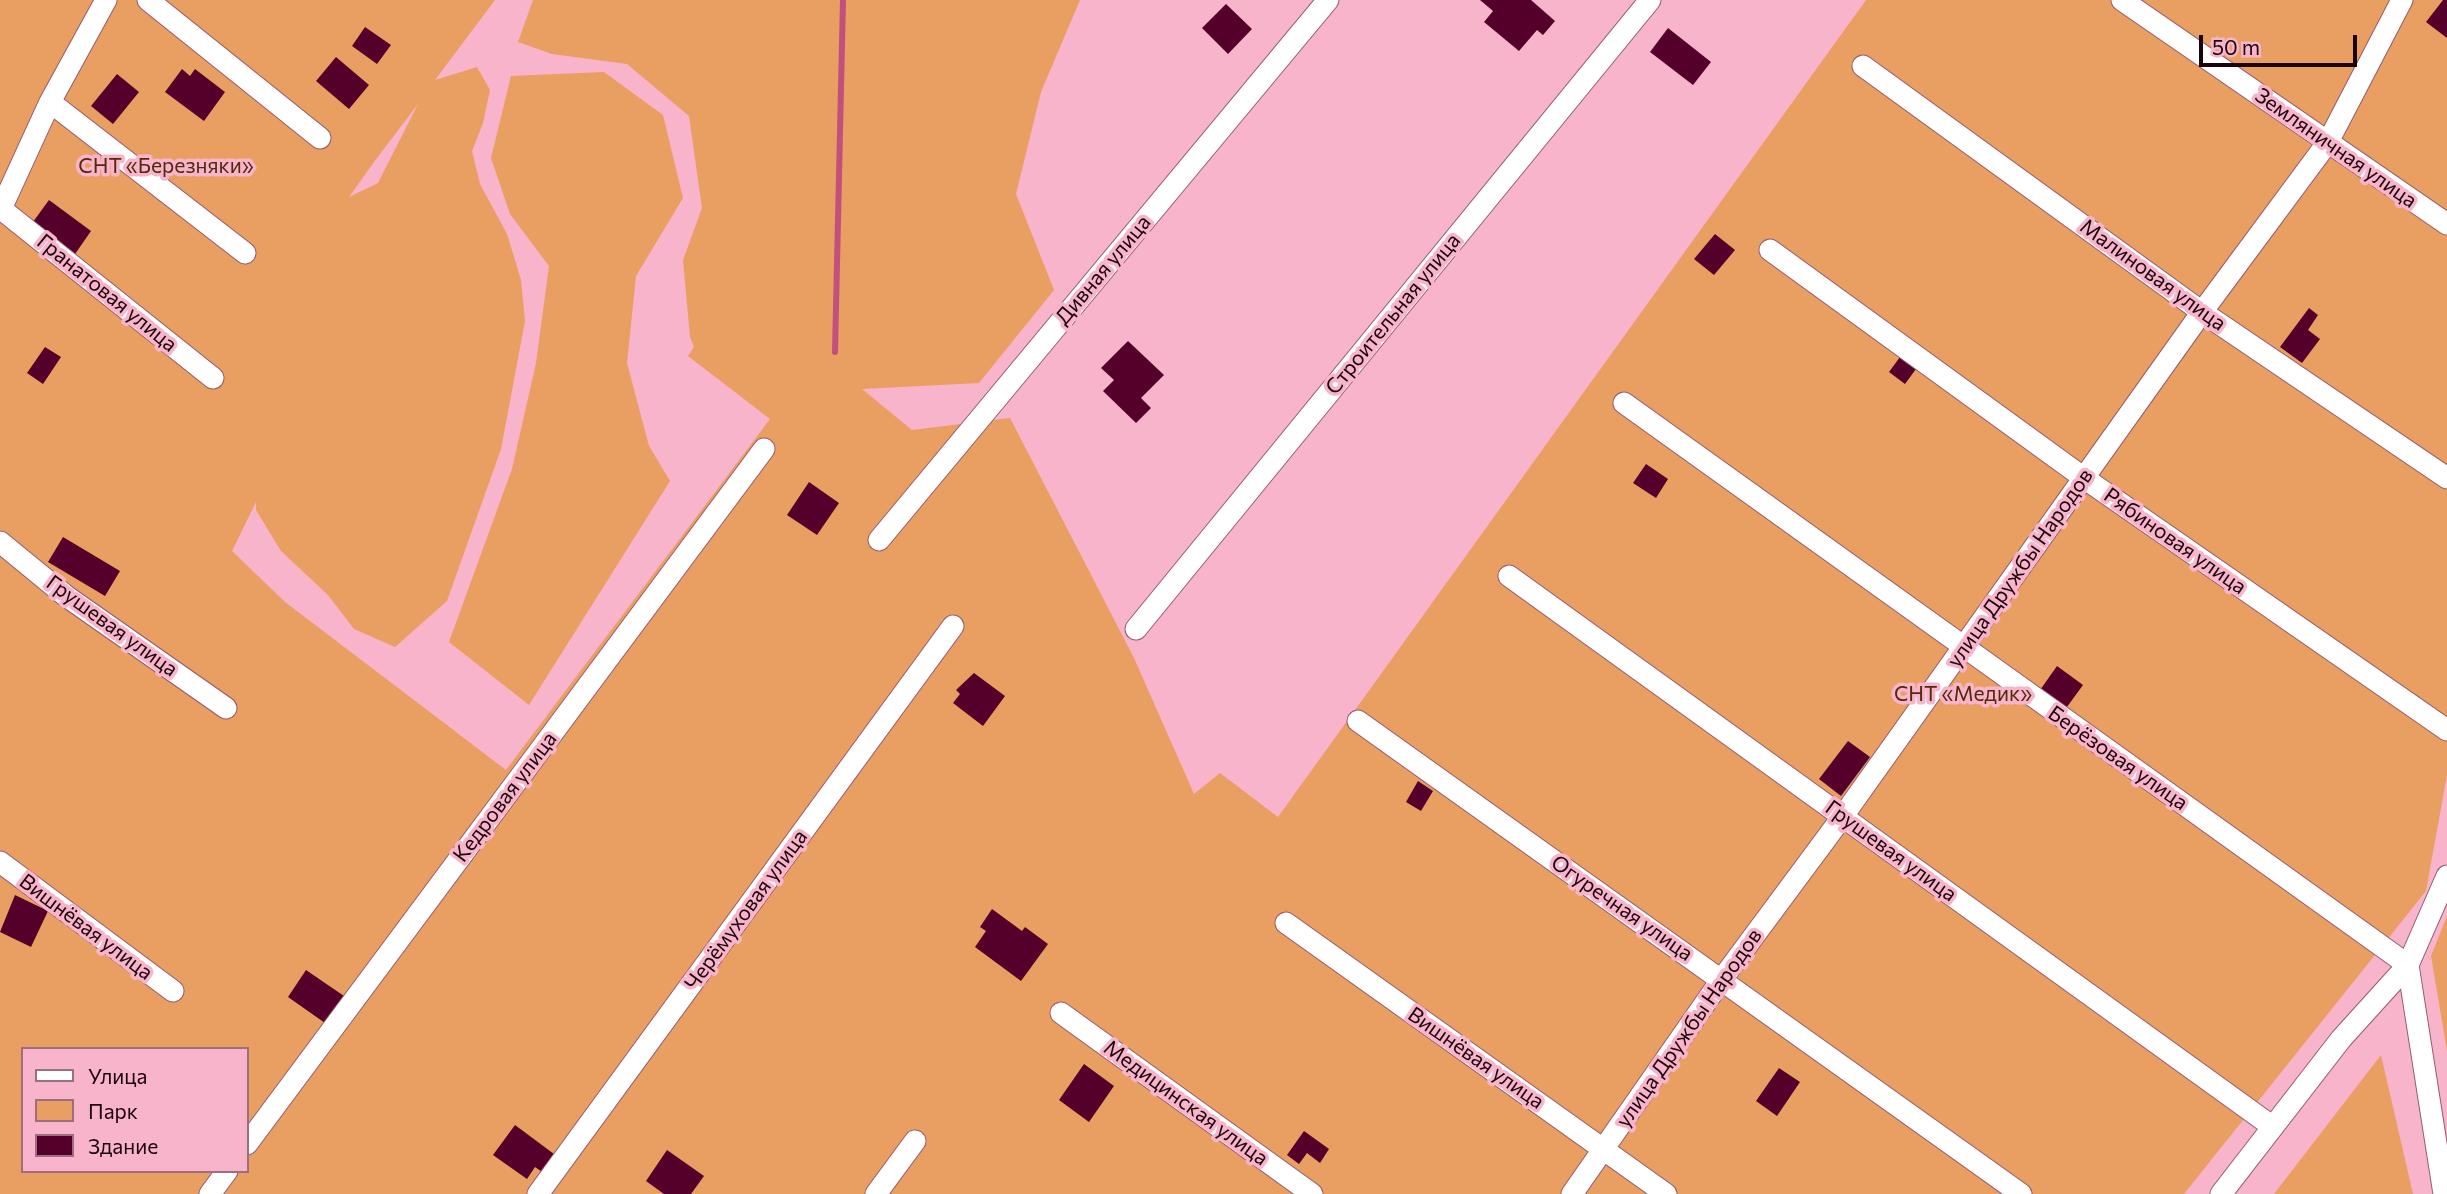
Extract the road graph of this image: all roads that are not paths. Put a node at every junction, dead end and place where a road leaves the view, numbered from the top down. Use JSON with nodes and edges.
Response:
{"nodes":[{"id":1,"x":106,"y":0,"type":"edge"},
{"id":2,"x":148,"y":0,"type":"edge"},
{"id":3,"x":1328,"y":0,"type":"edge"},
{"id":4,"x":1650,"y":0,"type":"edge"},
{"id":5,"x":2122,"y":0,"type":"edge"},
{"id":6,"x":2402,"y":0,"type":"edge"},
{"id":7,"x":1863,"y":65,"type":"dead end"},
{"id":8,"x":50,"y":103,"type":"junction"},
{"id":9,"x":320,"y":138,"type":"dead end"},
{"id":10,"x":2328,"y":142,"type":"junction"},
{"id":11,"x":0,"y":209,"type":"edge"},
{"id":12,"x":2447,"y":224,"type":"edge"},
{"id":13,"x":1770,"y":250,"type":"dead end"},
{"id":14,"x":246,"y":253,"type":"dead end"},
{"id":15,"x":2202,"y":312,"type":"junction"},
{"id":16,"x":213,"y":378,"type":"dead end"},
{"id":17,"x":1624,"y":404,"type":"dead end"},
{"id":18,"x":764,"y":449,"type":"dead end"},
{"id":19,"x":2084,"y":478,"type":"junction"},
{"id":20,"x":2447,"y":478,"type":"edge"},
{"id":21,"x":879,"y":540,"type":"dead end"},
{"id":22,"x":0,"y":542,"type":"edge"},
{"id":23,"x":1509,"y":576,"type":"dead end"},
{"id":24,"x":953,"y":626,"type":"dead end"},
{"id":25,"x":1136,"y":629,"type":"dead end"},
{"id":26,"x":1962,"y":648,"type":"junction"},
{"id":27,"x":226,"y":708,"type":"dead end"},
{"id":28,"x":1358,"y":722,"type":"dead end"},
{"id":29,"x":2447,"y":730,"type":"edge"},
{"id":30,"x":1843,"y":816,"type":"junction"},
{"id":31,"x":0,"y":862,"type":"edge"},
{"id":32,"x":2447,"y":876,"type":"edge"},
{"id":33,"x":1286,"y":923,"type":"dead end"},
{"id":34,"x":2408,"y":965,"type":"junction"},
{"id":35,"x":1721,"y":979,"type":"junction"},
{"id":36,"x":173,"y":991,"type":"dead end"},
{"id":37,"x":1061,"y":1013,"type":"dead end"},
{"id":38,"x":2273,"y":1127,"type":"junction"},
{"id":39,"x":915,"y":1141,"type":"dead end"},
{"id":40,"x":248,"y":1143,"type":"edge"},
{"id":41,"x":1604,"y":1149,"type":"junction"},
{"id":42,"x":226,"y":1173,"type":"edge"},
{"id":43,"x":210,"y":1194,"type":"edge"},
{"id":44,"x":538,"y":1194,"type":"edge"},
{"id":45,"x":876,"y":1194,"type":"edge"},
{"id":46,"x":1311,"y":1194,"type":"edge"},
{"id":47,"x":1572,"y":1194,"type":"edge"},
{"id":48,"x":1666,"y":1194,"type":"edge"},
{"id":49,"x":2021,"y":1194,"type":"edge"},
{"id":50,"x":2221,"y":1194,"type":"edge"},
{"id":51,"x":2444,"y":1194,"type":"edge"}],
"edges":[{"from":1,"to":8,"type":"street"},
{"from":2,"to":9,"type":"street"},
{"from":3,"to":21,"type":"street","name":"Дивная улица"},
{"from":4,"to":25,"type":"street","name":"Строительная улица"},
{"from":5,"to":10,"type":"street","name":"Земляничная улица"},
{"from":6,"to":10,"type":"street","name":"улица Дружбы Народов"},
{"from":7,"to":15,"type":"street","name":"Малиновая улица"},
{"from":8,"to":11,"type":"street"},
{"from":8,"to":14,"type":"street"},
{"from":10,"to":12,"type":"street","name":"Земляничная улица"},
{"from":10,"to":15,"type":"street","name":"улица Дружбы Народов"},
{"from":11,"to":16,"type":"street","name":"Гранатовая улица"},
{"from":13,"to":19,"type":"street","name":"Рябиновая улица"},
{"from":15,"to":19,"type":"street","name":"улица Дружбы Народов"},
{"from":15,"to":20,"type":"street","name":"Малиновая улица"},
{"from":17,"to":26,"type":"street","name":"Берёзовая улица"},
{"from":18,"to":40,"type":"street","name":"Кедровая улица"},
{"from":19,"to":26,"type":"street","name":"улица Дружбы Народов"},
{"from":19,"to":29,"type":"street","name":"Рябиновая улица"},
{"from":22,"to":27,"type":"street","name":"Грушевая улица"},
{"from":23,"to":30,"type":"street","name":"Грушевая улица"},
{"from":24,"to":44,"type":"street","name":"Черёмуховая улица"},
{"from":26,"to":30,"type":"street","name":"улица Дружбы Народов"},
{"from":26,"to":34,"type":"street","name":"Берёзовая улица"},
{"from":28,"to":35,"type":"street","name":"Огуречная улица"},
{"from":30,"to":35,"type":"street","name":"улица Дружбы Народов"},
{"from":30,"to":38,"type":"street","name":"Грушевая улица"},
{"from":31,"to":36,"type":"street","name":"Вишнёвая улица"},
{"from":32,"to":34,"type":"street"},
{"from":33,"to":41,"type":"street","name":"Вишнёвая улица"},
{"from":34,"to":38,"type":"street"},
{"from":34,"to":51,"type":"street"},
{"from":35,"to":41,"type":"street","name":"улица Дружбы Народов"},
{"from":35,"to":49,"type":"street","name":"Огуречная улица"},
{"from":37,"to":46,"type":"street","name":"Медицинская улица"},
{"from":38,"to":50,"type":"street"},
{"from":39,"to":45,"type":"street"},
{"from":41,"to":47,"type":"street","name":"улица Дружбы Народов"},
{"from":41,"to":48,"type":"street","name":"Вишнёвая улица"},
{"from":42,"to":43,"type":"street"}]}
